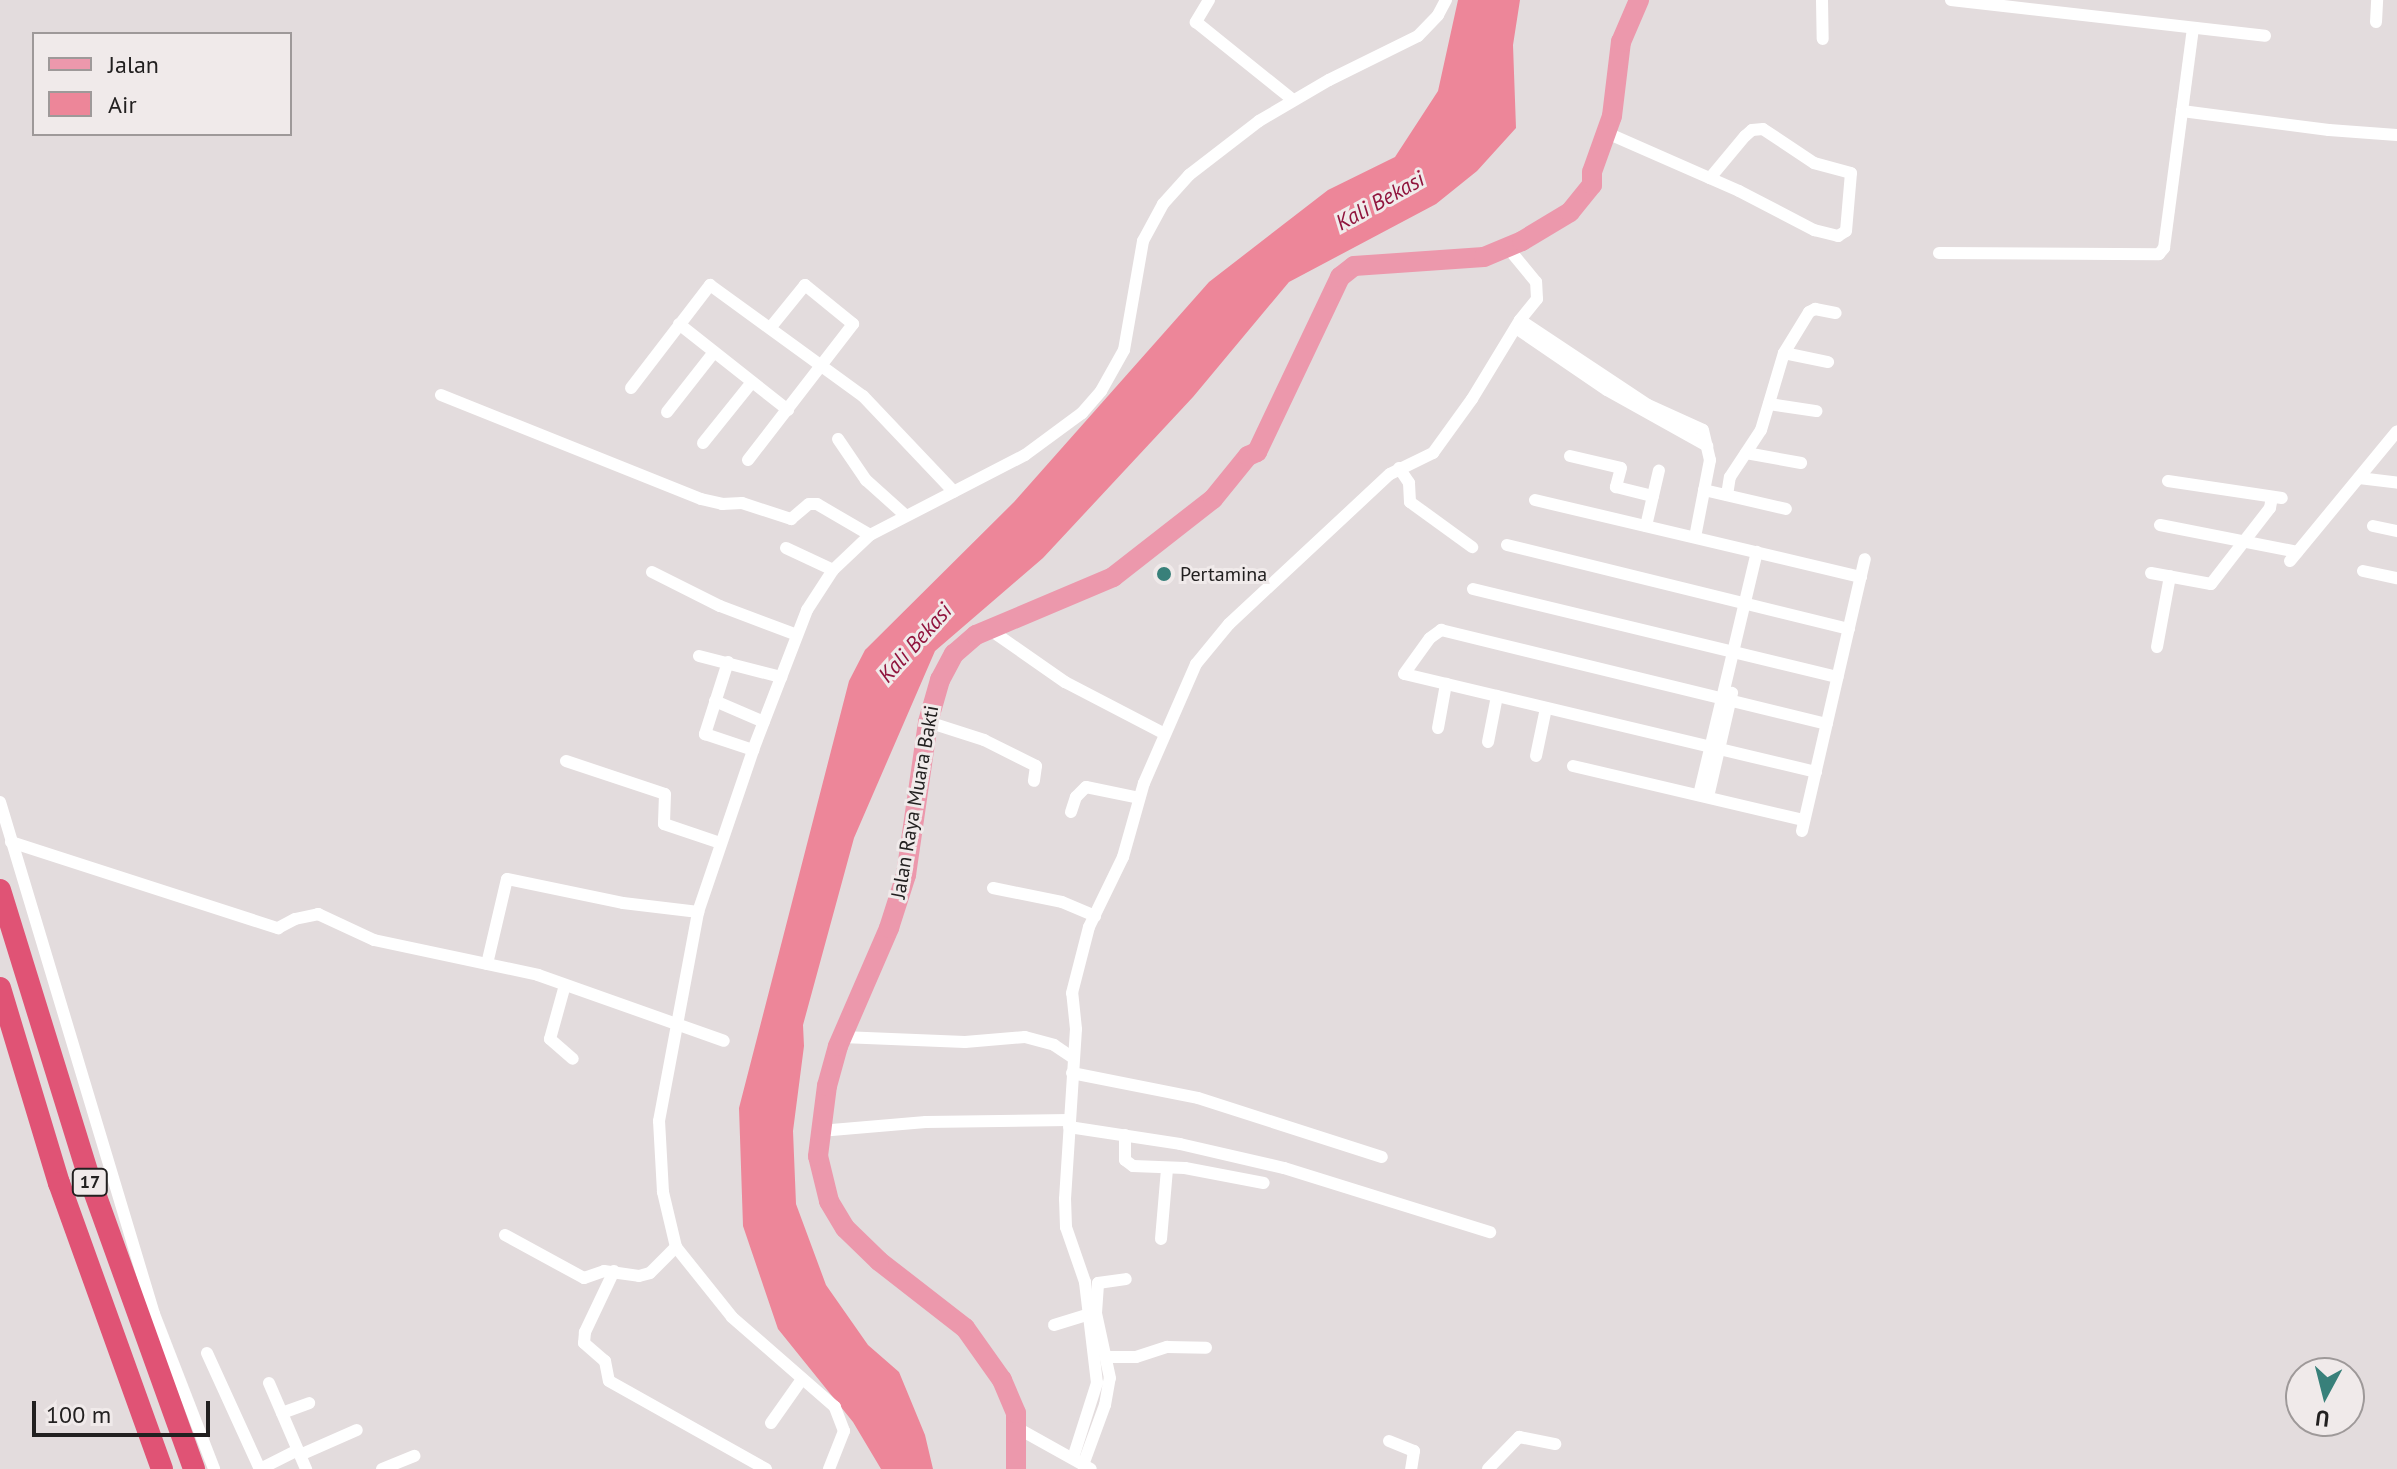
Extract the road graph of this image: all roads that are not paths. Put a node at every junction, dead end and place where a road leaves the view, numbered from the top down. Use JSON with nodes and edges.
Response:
{"nodes":[{"id":1,"x":1209,"y":0,"type":"edge"},
{"id":2,"x":1446,"y":0,"type":"edge"},
{"id":3,"x":1639,"y":0,"type":"edge"},
{"id":4,"x":1822,"y":0,"type":"edge"},
{"id":5,"x":1951,"y":0,"type":"edge"},
{"id":6,"x":1962,"y":0,"type":"edge"},
{"id":7,"x":2377,"y":0,"type":"edge"},
{"id":8,"x":2376,"y":22,"type":"dead end"},
{"id":9,"x":2193,"y":28,"type":"junction"},
{"id":10,"x":2265,"y":36,"type":"dead end"},
{"id":11,"x":1823,"y":39,"type":"dead end"},
{"id":12,"x":1293,"y":100,"type":"junction"},
{"id":13,"x":2182,"y":111,"type":"junction"},
{"id":14,"x":1607,"y":133,"type":"junction"},
{"id":15,"x":2397,"y":135,"type":"edge"},
{"id":16,"x":1710,"y":178,"type":"junction"},
{"id":17,"x":1508,"y":248,"type":"junction"},
{"id":18,"x":1939,"y":253,"type":"dead end"},
{"id":19,"x":1836,"y":313,"type":"dead end"},
{"id":20,"x":679,"y":324,"type":"junction"},
{"id":21,"x":1518,"y":324,"type":"junction"},
{"id":22,"x":770,"y":328,"type":"junction"},
{"id":23,"x":714,"y":352,"type":"junction"},
{"id":24,"x":1784,"y":353,"type":"junction"},
{"id":25,"x":1828,"y":362,"type":"dead end"},
{"id":26,"x":823,"y":367,"type":"junction"},
{"id":27,"x":752,"y":382,"type":"junction"},
{"id":28,"x":631,"y":388,"type":"dead end"},
{"id":29,"x":441,"y":395,"type":"dead end"},
{"id":30,"x":1769,"y":404,"type":"junction"},
{"id":31,"x":788,"y":410,"type":"junction"},
{"id":32,"x":1816,"y":411,"type":"dead end"},
{"id":33,"x":667,"y":412,"type":"dead end"},
{"id":34,"x":2397,"y":431,"type":"edge"},
{"id":35,"x":838,"y":439,"type":"dead end"},
{"id":36,"x":703,"y":443,"type":"dead end"},
{"id":37,"x":1746,"y":453,"type":"junction"},
{"id":38,"x":1570,"y":456,"type":"dead end"},
{"id":39,"x":748,"y":460,"type":"dead end"},
{"id":40,"x":1801,"y":463,"type":"dead end"},
{"id":41,"x":1399,"y":468,"type":"junction"},
{"id":42,"x":1659,"y":470,"type":"dead end"},
{"id":43,"x":2359,"y":478,"type":"junction"},
{"id":44,"x":2168,"y":481,"type":"dead end"},
{"id":45,"x":2397,"y":483,"type":"edge"},
{"id":46,"x":1704,"y":490,"type":"junction"},
{"id":47,"x":954,"y":492,"type":"junction"},
{"id":48,"x":1727,"y":495,"type":"junction"},
{"id":49,"x":1653,"y":496,"type":"junction"},
{"id":50,"x":1535,"y":500,"type":"dead end"},
{"id":51,"x":1786,"y":509,"type":"dead end"},
{"id":52,"x":905,"y":515,"type":"junction"},
{"id":53,"x":2160,"y":525,"type":"dead end"},
{"id":54,"x":1646,"y":526,"type":"junction"},
{"id":55,"x":2373,"y":526,"type":"dead end"},
{"id":56,"x":2397,"y":531,"type":"edge"},
{"id":57,"x":870,"y":535,"type":"junction"},
{"id":58,"x":1695,"y":537,"type":"junction"},
{"id":59,"x":2244,"y":539,"type":"junction"},
{"id":60,"x":1507,"y":545,"type":"dead end"},
{"id":61,"x":1472,"y":547,"type":"dead end"},
{"id":62,"x":786,"y":548,"type":"dead end"},
{"id":63,"x":1761,"y":553,"type":"junction"},
{"id":64,"x":1865,"y":559,"type":"dead end"},
{"id":65,"x":833,"y":570,"type":"junction"},
{"id":66,"x":2363,"y":571,"type":"dead end"},
{"id":67,"x":652,"y":572,"type":"dead end"},
{"id":68,"x":2151,"y":573,"type":"dead end"},
{"id":69,"x":2170,"y":576,"type":"junction"},
{"id":70,"x":1861,"y":577,"type":"junction"},
{"id":71,"x":2397,"y":578,"type":"edge"},
{"id":72,"x":1473,"y":589,"type":"dead end"},
{"id":73,"x":1749,"y":603,"type":"junction"},
{"id":74,"x":989,"y":629,"type":"junction"},
{"id":75,"x":1849,"y":629,"type":"junction"},
{"id":76,"x":797,"y":635,"type":"junction"},
{"id":77,"x":2157,"y":647,"type":"dead end"},
{"id":78,"x":1737,"y":652,"type":"junction"},
{"id":79,"x":699,"y":656,"type":"dead end"},
{"id":80,"x":728,"y":662,"type":"junction"},
{"id":81,"x":781,"y":677,"type":"junction"},
{"id":82,"x":1838,"y":677,"type":"junction"},
{"id":83,"x":1446,"y":684,"type":"junction"},
{"id":84,"x":1497,"y":696,"type":"junction"},
{"id":85,"x":1726,"y":699,"type":"junction"},
{"id":86,"x":715,"y":701,"type":"junction"},
{"id":87,"x":1546,"y":708,"type":"junction"},
{"id":88,"x":764,"y":722,"type":"junction"},
{"id":89,"x":928,"y":722,"type":"junction"},
{"id":90,"x":1827,"y":724,"type":"junction"},
{"id":91,"x":1438,"y":728,"type":"dead end"},
{"id":92,"x":1163,"y":733,"type":"junction"},
{"id":93,"x":1488,"y":742,"type":"dead end"},
{"id":94,"x":1715,"y":747,"type":"junction"},
{"id":95,"x":753,"y":750,"type":"junction"},
{"id":96,"x":1536,"y":756,"type":"dead end"},
{"id":97,"x":566,"y":761,"type":"dead end"},
{"id":98,"x":1573,"y":766,"type":"dead end"},
{"id":99,"x":1816,"y":772,"type":"junction"},
{"id":100,"x":1034,"y":781,"type":"dead end"},
{"id":101,"x":1703,"y":796,"type":"junction"},
{"id":102,"x":1139,"y":798,"type":"junction"},
{"id":103,"x":0,"y":802,"type":"edge"},
{"id":104,"x":1071,"y":812,"type":"dead end"},
{"id":105,"x":11,"y":842,"type":"junction"},
{"id":106,"x":720,"y":843,"type":"junction"},
{"id":107,"x":993,"y":888,"type":"dead end"},
{"id":108,"x":0,"y":890,"type":"edge"},
{"id":109,"x":698,"y":912,"type":"junction"},
{"id":110,"x":1095,"y":916,"type":"junction"},
{"id":111,"x":487,"y":964,"type":"junction"},
{"id":112,"x":565,"y":985,"type":"junction"},
{"id":113,"x":0,"y":988,"type":"edge"},
{"id":114,"x":677,"y":1025,"type":"junction"},
{"id":115,"x":842,"y":1037,"type":"junction"},
{"id":116,"x":724,"y":1041,"type":"dead end"},
{"id":117,"x":1073,"y":1058,"type":"junction"},
{"id":118,"x":573,"y":1059,"type":"dead end"},
{"id":119,"x":1072,"y":1073,"type":"junction"},
{"id":120,"x":1069,"y":1123,"type":"junction"},
{"id":121,"x":820,"y":1131,"type":"junction"},
{"id":122,"x":1125,"y":1135,"type":"junction"},
{"id":123,"x":1382,"y":1157,"type":"dead end"},
{"id":124,"x":1167,"y":1169,"type":"junction"},
{"id":125,"x":1264,"y":1183,"type":"dead end"},
{"id":126,"x":1490,"y":1232,"type":"dead end"},
{"id":127,"x":505,"y":1235,"type":"dead end"},
{"id":128,"x":1161,"y":1239,"type":"dead end"},
{"id":129,"x":676,"y":1247,"type":"junction"},
{"id":130,"x":614,"y":1271,"type":"junction"},
{"id":131,"x":1126,"y":1279,"type":"dead end"},
{"id":132,"x":1091,"y":1283,"type":"junction"},
{"id":133,"x":1086,"y":1315,"type":"junction"},
{"id":134,"x":1054,"y":1325,"type":"dead end"},
{"id":135,"x":1206,"y":1348,"type":"dead end"},
{"id":136,"x":207,"y":1353,"type":"dead end"},
{"id":137,"x":1108,"y":1357,"type":"junction"},
{"id":138,"x":802,"y":1379,"type":"junction"},
{"id":139,"x":269,"y":1383,"type":"dead end"},
{"id":140,"x":309,"y":1403,"type":"dead end"},
{"id":141,"x":282,"y":1413,"type":"junction"},
{"id":142,"x":771,"y":1423,"type":"dead end"},
{"id":143,"x":1019,"y":1429,"type":"junction"},
{"id":144,"x":357,"y":1430,"type":"dead end"},
{"id":145,"x":1389,"y":1441,"type":"dead end"},
{"id":146,"x":1555,"y":1444,"type":"dead end"},
{"id":147,"x":299,"y":1452,"type":"junction"},
{"id":148,"x":414,"y":1456,"type":"dead end"},
{"id":149,"x":1084,"y":1466,"type":"edge"},
{"id":150,"x":761,"y":1467,"type":"edge"},
{"id":151,"x":260,"y":1468,"type":"edge"},
{"id":152,"x":162,"y":1469,"type":"edge"},
{"id":153,"x":194,"y":1469,"type":"edge"},
{"id":154,"x":214,"y":1469,"type":"edge"},
{"id":155,"x":306,"y":1469,"type":"edge"},
{"id":156,"x":382,"y":1469,"type":"edge"},
{"id":157,"x":829,"y":1469,"type":"edge"},
{"id":158,"x":1016,"y":1469,"type":"edge"},
{"id":159,"x":1411,"y":1469,"type":"edge"},
{"id":160,"x":1488,"y":1469,"type":"edge"}],
"edges":[{"from":1,"to":12,"type":"street"},
{"from":2,"to":12,"type":"street"},
{"from":3,"to":14,"type":"main road","name":"Jalan Raya Muara Bakti"},
{"from":4,"to":11,"type":"street"},
{"from":5,"to":6,"type":"street"},
{"from":6,"to":9,"type":"street"},
{"from":7,"to":8,"type":"street"},
{"from":9,"to":10,"type":"street"},
{"from":9,"to":13,"type":"street"},
{"from":12,"to":47,"type":"street"},
{"from":13,"to":15,"type":"street"},
{"from":13,"to":18,"type":"street"},
{"from":14,"to":16,"type":"street"},
{"from":14,"to":17,"type":"main road","name":"Jalan Raya Muara Bakti"},
{"from":16,"to":16,"type":"street"},
{"from":17,"to":21,"type":"street"},
{"from":17,"to":74,"type":"main road","name":"Jalan Raya Muara Bakti"},
{"from":19,"to":24,"type":"street"},
{"from":20,"to":22,"type":"street"},
{"from":20,"to":23,"type":"street"},
{"from":20,"to":28,"type":"street"},
{"from":21,"to":41,"type":"street"},
{"from":21,"to":46,"type":"street"},
{"from":22,"to":26,"type":"street"},
{"from":22,"to":26,"type":"street"},
{"from":23,"to":27,"type":"street"},
{"from":23,"to":33,"type":"street"},
{"from":24,"to":25,"type":"street"},
{"from":24,"to":30,"type":"street"},
{"from":26,"to":31,"type":"street"},
{"from":26,"to":47,"type":"street"},
{"from":27,"to":31,"type":"street"},
{"from":27,"to":36,"type":"street"},
{"from":29,"to":57,"type":"street"},
{"from":30,"to":32,"type":"street"},
{"from":30,"to":37,"type":"street"},
{"from":31,"to":39,"type":"street"},
{"from":34,"to":43,"type":"street"},
{"from":35,"to":52,"type":"street"},
{"from":37,"to":40,"type":"street"},
{"from":37,"to":48,"type":"street"},
{"from":38,"to":49,"type":"street"},
{"from":41,"to":61,"type":"street"},
{"from":41,"to":92,"type":"street"},
{"from":42,"to":49,"type":"street"},
{"from":43,"to":45,"type":"street"},
{"from":43,"to":59,"type":"street"},
{"from":44,"to":59,"type":"street"},
{"from":46,"to":48,"type":"street"},
{"from":46,"to":58,"type":"street"},
{"from":47,"to":52,"type":"street"},
{"from":48,"to":51,"type":"street"},
{"from":49,"to":54,"type":"street"},
{"from":50,"to":54,"type":"street"},
{"from":52,"to":57,"type":"street"},
{"from":53,"to":59,"type":"street"},
{"from":54,"to":58,"type":"street"},
{"from":55,"to":56,"type":"street"},
{"from":57,"to":65,"type":"street"},
{"from":58,"to":63,"type":"street"},
{"from":59,"to":69,"type":"street"},
{"from":60,"to":73,"type":"street"},
{"from":62,"to":65,"type":"street"},
{"from":63,"to":70,"type":"street"},
{"from":63,"to":73,"type":"street"},
{"from":64,"to":70,"type":"street"},
{"from":65,"to":76,"type":"street"},
{"from":66,"to":71,"type":"street"},
{"from":67,"to":76,"type":"street"},
{"from":68,"to":69,"type":"street"},
{"from":69,"to":77,"type":"street"},
{"from":70,"to":75,"type":"street"},
{"from":72,"to":78,"type":"street"},
{"from":73,"to":75,"type":"street"},
{"from":73,"to":78,"type":"street"},
{"from":74,"to":89,"type":"main road","name":"Jalan Raya Muara Bakti"},
{"from":74,"to":92,"type":"street"},
{"from":75,"to":82,"type":"street"},
{"from":76,"to":81,"type":"street"},
{"from":78,"to":82,"type":"street"},
{"from":78,"to":85,"type":"street"},
{"from":79,"to":80,"type":"street"},
{"from":80,"to":81,"type":"street"},
{"from":80,"to":86,"type":"street"},
{"from":81,"to":88,"type":"street"},
{"from":82,"to":90,"type":"street"},
{"from":83,"to":84,"type":"street"},
{"from":83,"to":85,"type":"street"},
{"from":83,"to":91,"type":"street"},
{"from":84,"to":87,"type":"street"},
{"from":84,"to":93,"type":"street"},
{"from":85,"to":90,"type":"street"},
{"from":85,"to":94,"type":"street"},
{"from":86,"to":88,"type":"street"},
{"from":86,"to":95,"type":"street"},
{"from":87,"to":94,"type":"street"},
{"from":87,"to":96,"type":"street"},
{"from":88,"to":95,"type":"street"},
{"from":89,"to":100,"type":"street"},
{"from":89,"to":115,"type":"main road","name":"Jalan Raya Muara Bakti"},
{"from":90,"to":99,"type":"street"},
{"from":92,"to":102,"type":"street"},
{"from":94,"to":99,"type":"street"},
{"from":94,"to":101,"type":"street"},
{"from":95,"to":106,"type":"street"},
{"from":97,"to":106,"type":"street"},
{"from":98,"to":101,"type":"street"},
{"from":99,"to":101,"type":"street"},
{"from":102,"to":104,"type":"street"},
{"from":102,"to":110,"type":"street"},
{"from":103,"to":105,"type":"street"},
{"from":105,"to":111,"type":"street"},
{"from":105,"to":154,"type":"street"},
{"from":106,"to":109,"type":"street"},
{"from":107,"to":110,"type":"street"},
{"from":108,"to":153,"type":"highway","number":"17"},
{"from":109,"to":111,"type":"street"},
{"from":109,"to":114,"type":"street"},
{"from":110,"to":117,"type":"street"},
{"from":111,"to":112,"type":"street"},
{"from":112,"to":114,"type":"street"},
{"from":112,"to":118,"type":"street"},
{"from":113,"to":152,"type":"highway","number":"17"},
{"from":114,"to":116,"type":"street"},
{"from":114,"to":129,"type":"street"},
{"from":115,"to":117,"type":"street"},
{"from":115,"to":121,"type":"main road","name":"Jalan Raya Muara Bakti"},
{"from":117,"to":119,"type":"street"},
{"from":119,"to":120,"type":"street"},
{"from":119,"to":123,"type":"street"},
{"from":120,"to":121,"type":"street"},
{"from":120,"to":122,"type":"street"},
{"from":120,"to":132,"type":"street"},
{"from":121,"to":143,"type":"main road","name":"Jalan Raya Muara Bakti"},
{"from":122,"to":124,"type":"street"},
{"from":122,"to":126,"type":"street"},
{"from":124,"to":125,"type":"street"},
{"from":124,"to":128,"type":"street"},
{"from":127,"to":130,"type":"street"},
{"from":129,"to":130,"type":"street"},
{"from":129,"to":138,"type":"street"},
{"from":130,"to":150,"type":"street"},
{"from":131,"to":132,"type":"street"},
{"from":132,"to":133,"type":"street"},
{"from":132,"to":137,"type":"street"},
{"from":133,"to":134,"type":"street"},
{"from":133,"to":149,"type":"street"},
{"from":135,"to":137,"type":"street"},
{"from":136,"to":151,"type":"street"},
{"from":137,"to":149,"type":"street"},
{"from":138,"to":142,"type":"street"},
{"from":138,"to":157,"type":"street"},
{"from":139,"to":141,"type":"street"},
{"from":140,"to":141,"type":"street"},
{"from":141,"to":147,"type":"street"},
{"from":143,"to":149,"type":"street"},
{"from":143,"to":158,"type":"main road","name":"Jalan Raya Muara Bakti"},
{"from":144,"to":147,"type":"street"},
{"from":145,"to":159,"type":"street"},
{"from":146,"to":160,"type":"street"},
{"from":147,"to":151,"type":"street"},
{"from":147,"to":155,"type":"street"},
{"from":148,"to":156,"type":"street"}]}
